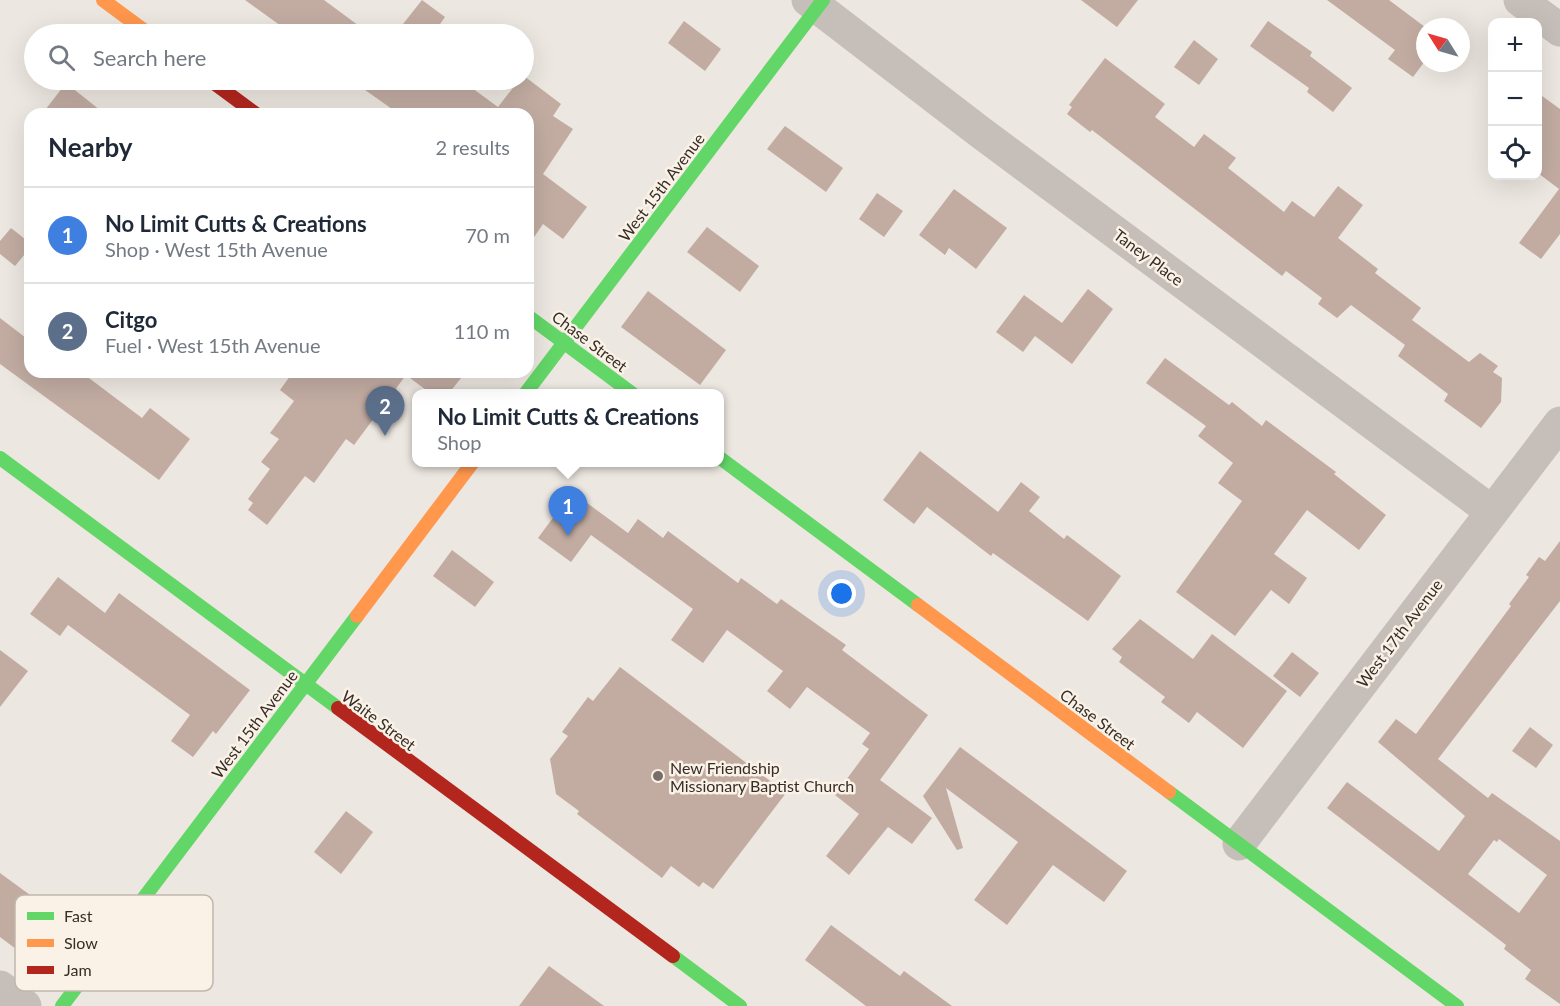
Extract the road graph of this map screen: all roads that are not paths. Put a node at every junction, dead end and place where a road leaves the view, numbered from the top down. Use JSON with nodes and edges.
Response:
{"nodes":[{"id":1,"x":103,"y":0,"type":"edge"},
{"id":2,"x":1520,"y":0,"type":"edge"},
{"id":3,"x":816,"y":2,"type":"edge"},
{"id":4,"x":135,"y":24,"type":"edge"},
{"id":5,"x":1560,"y":30,"type":"edge"},
{"id":6,"x":224,"y":90,"type":"edge"},
{"id":7,"x":248,"y":108,"type":"edge"},
{"id":8,"x":534,"y":320,"type":"edge"},
{"id":9,"x":564,"y":342,"type":"junction"},
{"id":10,"x":528,"y":389,"type":"edge"},
{"id":11,"x":628,"y":389,"type":"edge"},
{"id":12,"x":1560,"y":423,"type":"edge"},
{"id":13,"x":0,"y":458,"type":"edge"},
{"id":14,"x":724,"y":461,"type":"edge"},
{"id":15,"x":469,"y":467,"type":"edge"},
{"id":16,"x":1491,"y":511,"type":"junction"},
{"id":17,"x":305,"y":685,"type":"junction"},
{"id":18,"x":1239,"y":844,"type":"junction"},
{"id":19,"x":146,"y":895,"type":"edge"},
{"id":20,"x":0,"y":987,"type":"edge"},
{"id":21,"x":73,"y":991,"type":"edge"},
{"id":22,"x":25,"y":1006,"type":"edge"},
{"id":23,"x":62,"y":1006,"type":"edge"},
{"id":24,"x":740,"y":1006,"type":"edge"},
{"id":25,"x":1457,"y":1006,"type":"edge"}],
"edges":[{"from":1,"to":4,"type":"street"},
{"from":2,"to":5,"type":"street"},
{"from":3,"to":9,"type":"street","name":"West 15th Avenue"},
{"from":3,"to":16,"type":"street","name":"Taney Place"},
{"from":6,"to":7,"type":"street"},
{"from":8,"to":9,"type":"street","name":"Chase Street"},
{"from":9,"to":10,"type":"street","name":"West 15th Avenue"},
{"from":9,"to":11,"type":"street","name":"Chase Street"},
{"from":12,"to":16,"type":"street","name":"West 17th Avenue"},
{"from":13,"to":17,"type":"street","name":"Waite Street"},
{"from":14,"to":18,"type":"street","name":"Chase Street"},
{"from":15,"to":17,"type":"street","name":"West 15th Avenue"},
{"from":16,"to":18,"type":"street","name":"West 17th Avenue"},
{"from":17,"to":19,"type":"street","name":"West 15th Avenue"},
{"from":17,"to":24,"type":"street","name":"Waite Street"},
{"from":18,"to":25,"type":"street","name":"Chase Street"},
{"from":20,"to":22,"type":"street"},
{"from":21,"to":23,"type":"street","name":"West 15th Avenue"}]}
